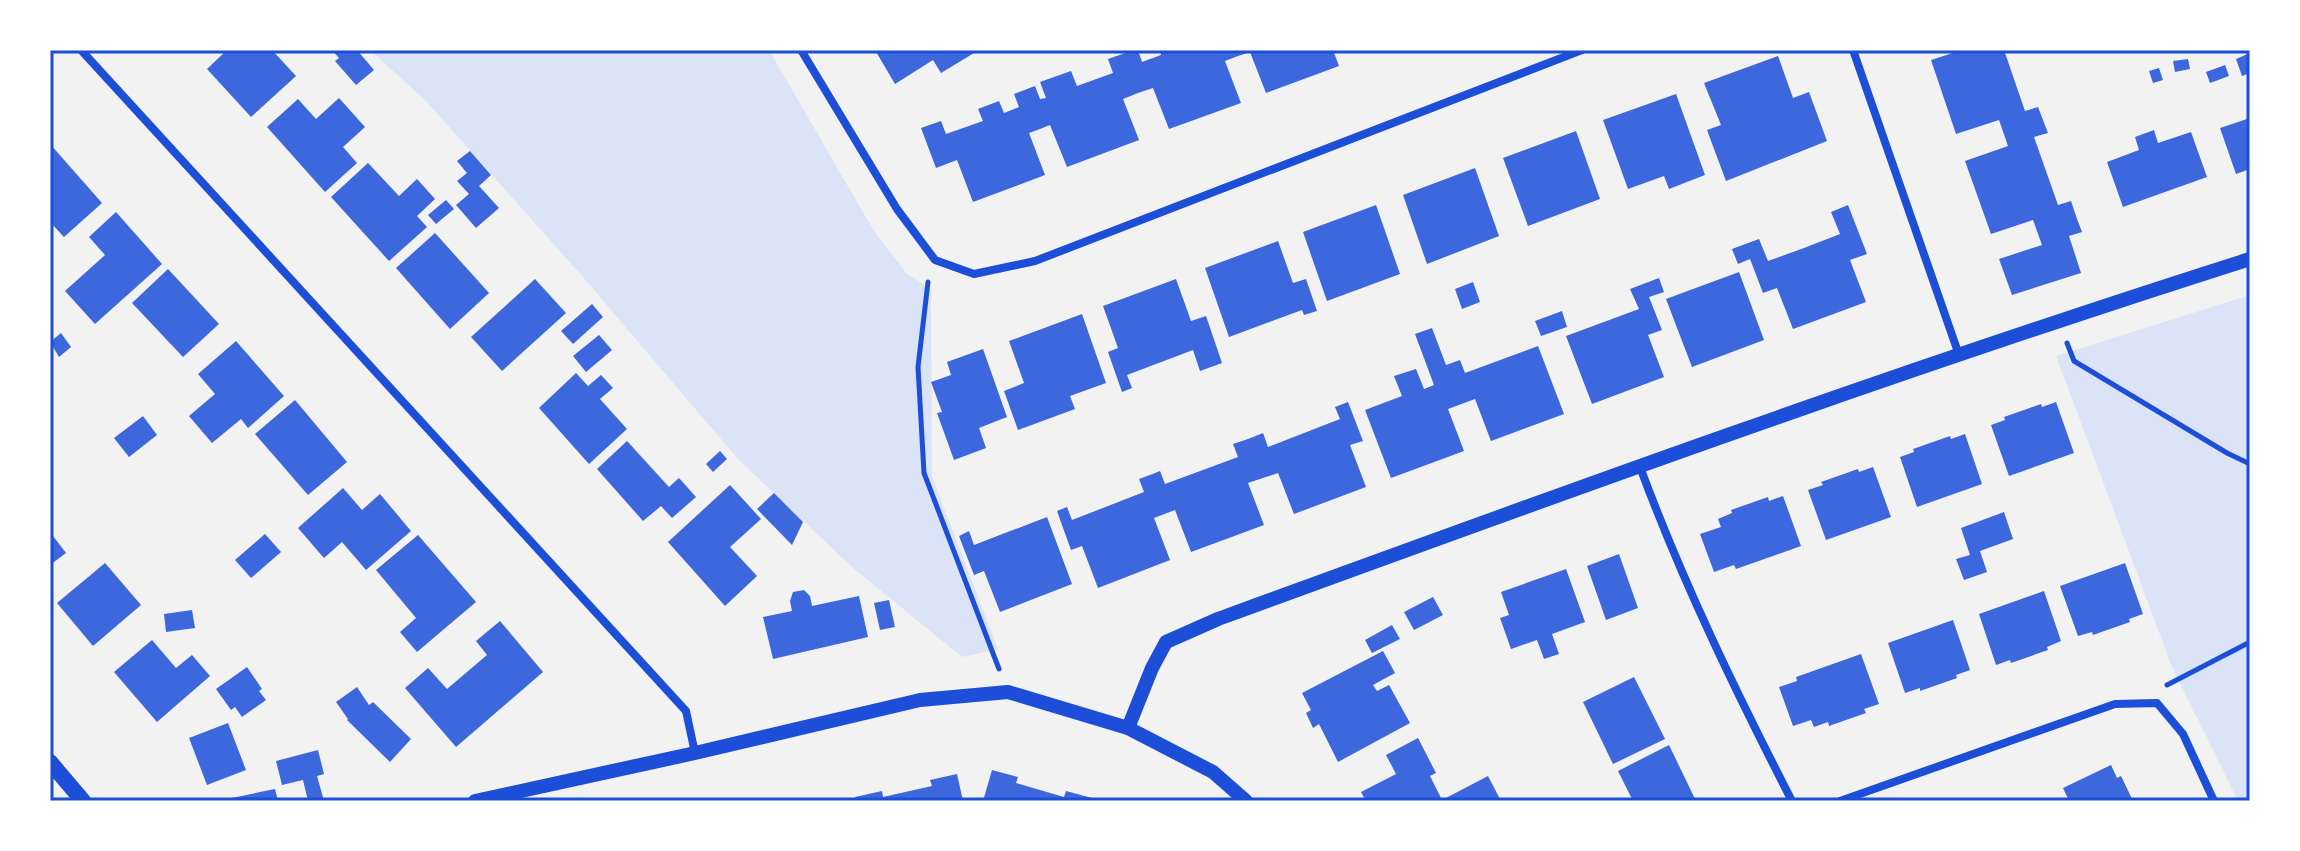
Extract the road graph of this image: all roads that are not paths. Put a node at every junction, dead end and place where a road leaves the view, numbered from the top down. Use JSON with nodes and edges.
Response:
{"nodes":[{"id":1,"x":81,"y":50,"type":"edge"},
{"id":2,"x":801,"y":50,"type":"edge"},
{"id":3,"x":1582,"y":50,"type":"edge"},
{"id":4,"x":1853,"y":50,"type":"edge"},
{"id":5,"x":2250,"y":259,"type":"edge"},
{"id":6,"x":1959,"y":355,"type":"junction"},
{"id":7,"x":1640,"y":467,"type":"junction"},
{"id":8,"x":1128,"y":728,"type":"junction"},
{"id":9,"x":695,"y":753,"type":"junction"},
{"id":10,"x":50,"y":762,"type":"edge"},
{"id":11,"x":83,"y":801,"type":"edge"},
{"id":12,"x":475,"y":801,"type":"edge"},
{"id":13,"x":1246,"y":801,"type":"edge"},
{"id":14,"x":1792,"y":801,"type":"edge"},
{"id":15,"x":1840,"y":801,"type":"edge"},
{"id":16,"x":2214,"y":801,"type":"edge"}],
"edges":[{"from":1,"to":9,"type":"street"},
{"from":2,"to":3,"type":"street"},
{"from":4,"to":6,"type":"street"},
{"from":5,"to":6,"type":"street"},
{"from":6,"to":7,"type":"street"},
{"from":7,"to":8,"type":"street"},
{"from":7,"to":14,"type":"street"},
{"from":8,"to":9,"type":"street"},
{"from":8,"to":13,"type":"street"},
{"from":9,"to":12,"type":"street"},
{"from":10,"to":11,"type":"main road"},
{"from":15,"to":16,"type":"street"}]}
